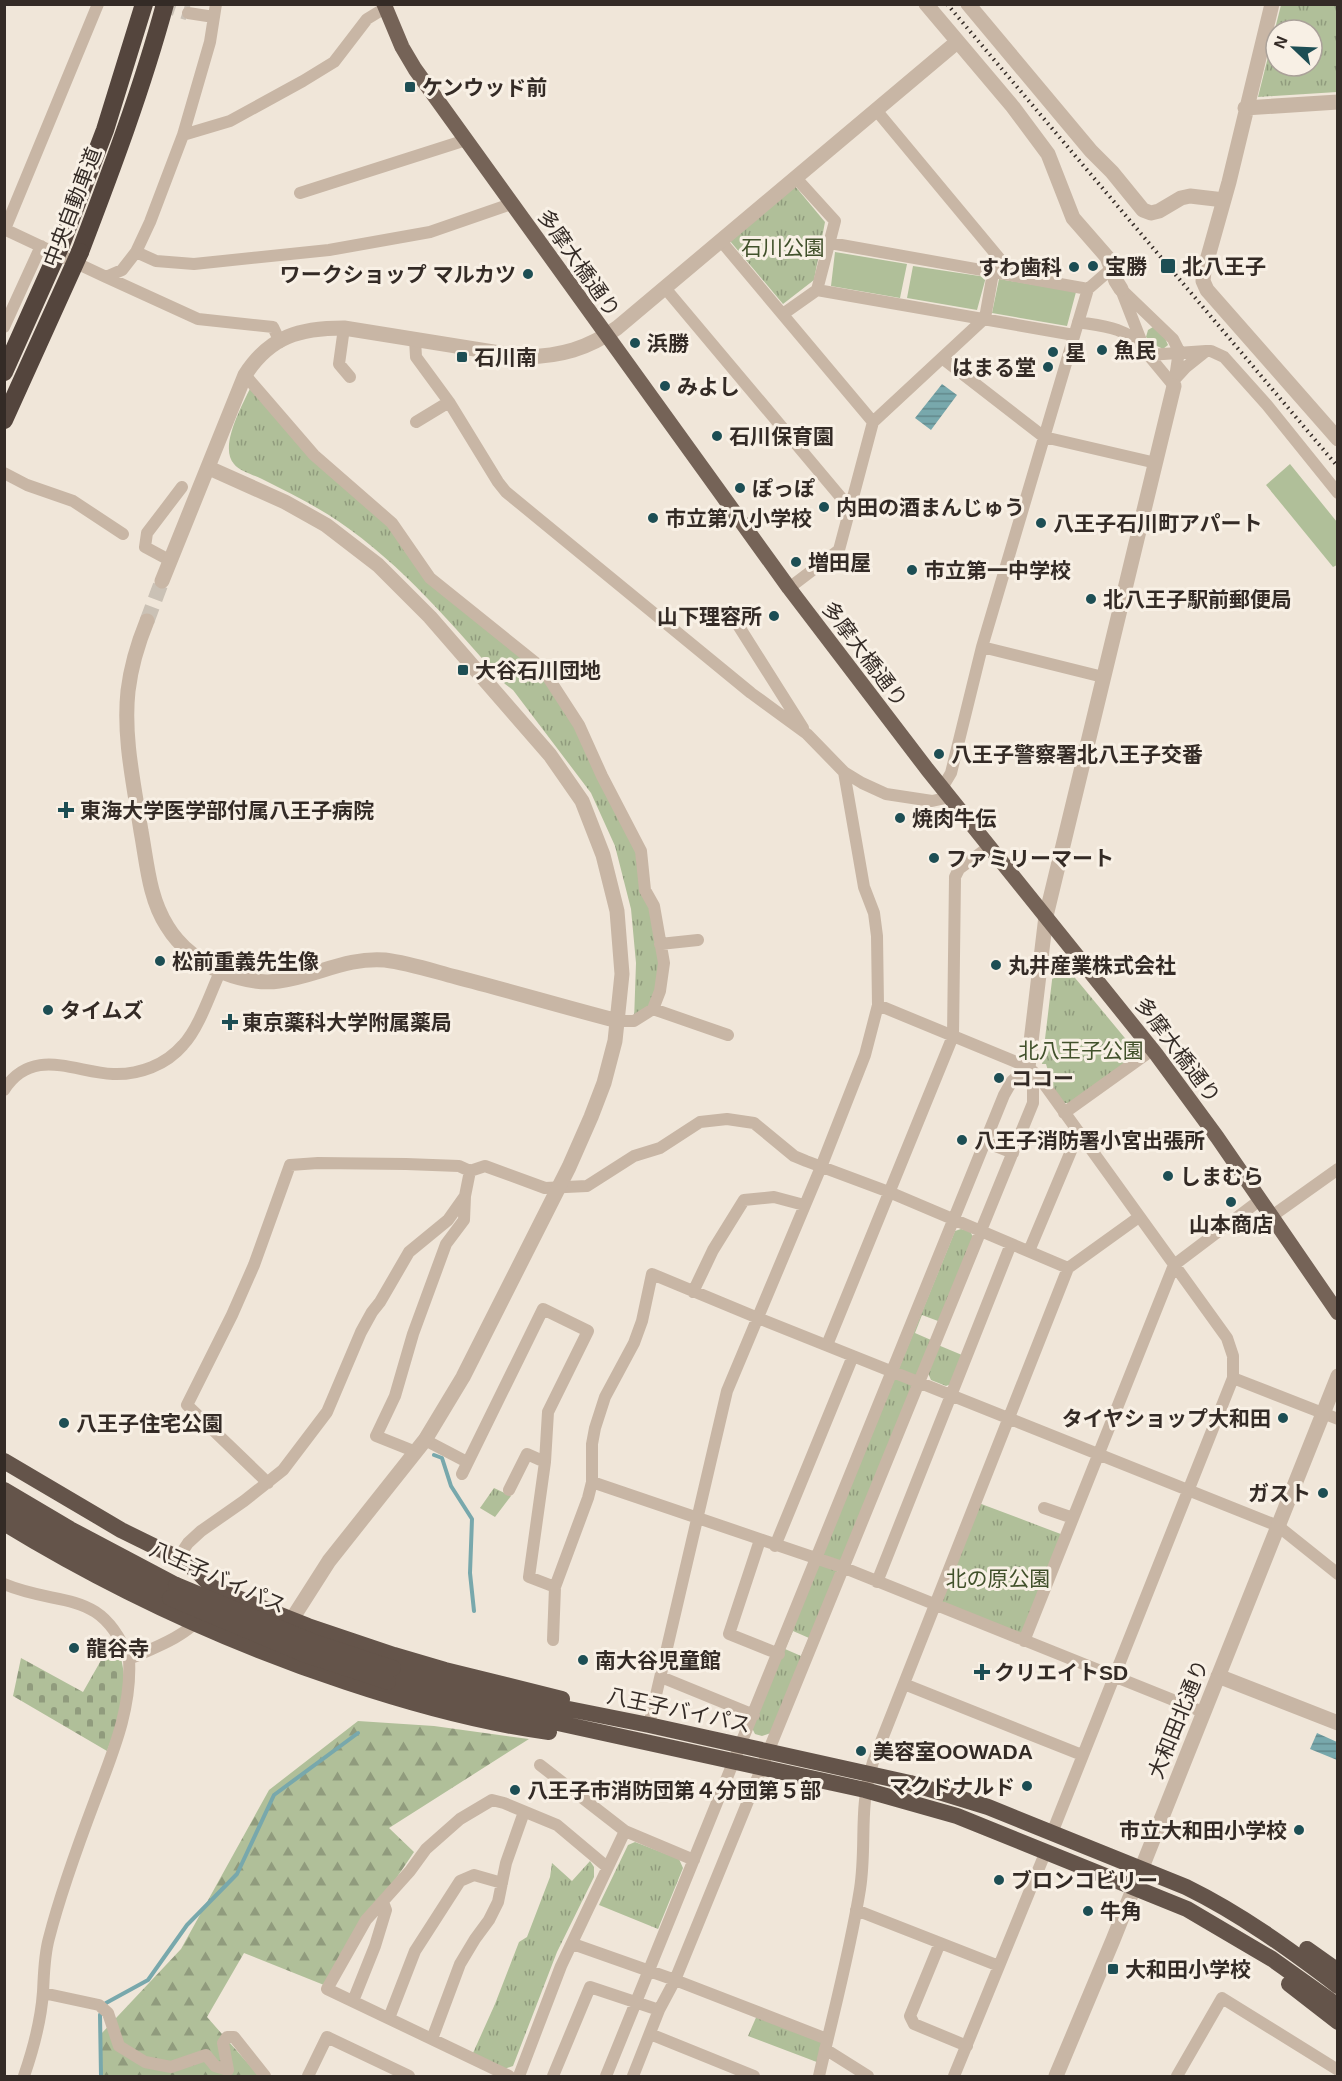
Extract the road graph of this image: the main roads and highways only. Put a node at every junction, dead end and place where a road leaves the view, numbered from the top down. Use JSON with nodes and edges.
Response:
{"nodes":[{"id":1,"x":144,"y":4,"type":"edge"},
{"id":2,"x":165,"y":4,"type":"edge"},
{"id":3,"x":384,"y":6,"type":"edge"},
{"id":4,"x":4,"y":372,"type":"edge"},
{"id":5,"x":4,"y":420,"type":"edge"},
{"id":6,"x":1338,"y":1313,"type":"edge"},
{"id":7,"x":4,"y":1461,"type":"edge"},
{"id":8,"x":4,"y":1490,"type":"edge"},
{"id":9,"x":4,"y":1507,"type":"edge"},
{"id":10,"x":4,"y":1523,"type":"edge"},
{"id":11,"x":173,"y":1592,"type":"junction"},
{"id":12,"x":391,"y":1675,"type":"junction"},
{"id":13,"x":649,"y":1725,"type":"junction"},
{"id":14,"x":628,"y":1740,"type":"junction"},
{"id":15,"x":1210,"y":1899,"type":"junction"},
{"id":16,"x":1243,"y":1941,"type":"junction"},
{"id":17,"x":1338,"y":1971,"type":"edge"},
{"id":18,"x":1338,"y":1986,"type":"edge"},
{"id":19,"x":1338,"y":2006,"type":"edge"},
{"id":20,"x":1338,"y":2022,"type":"edge"}],
"edges":[{"from":1,"to":4,"type":"highway","name":"中央自動車道","bridge":true},
{"from":2,"to":5,"type":"highway","name":"中央自動車道","bridge":true},
{"from":3,"to":6,"type":"main road","name":"多摩大橋通り"},
{"from":7,"to":13,"type":"highway"},
{"from":8,"to":11,"type":"highway","name":"八王子バイパス"},
{"from":9,"to":11,"type":"highway","name":"八王子バイパス"},
{"from":10,"to":14,"type":"highway"},
{"from":11,"to":12,"type":"highway","name":"八王子バイパス","bridge":true},
{"from":12,"to":13,"type":"highway","name":"八王子バイパス"},
{"from":12,"to":14,"type":"highway","name":"八王子バイパス"},
{"from":13,"to":15,"type":"highway","name":"八王子バイパス"},
{"from":14,"to":16,"type":"highway","name":"八王子バイパス"},
{"from":15,"to":17,"type":"highway"},
{"from":15,"to":18,"type":"highway","name":"八王子バイパス"},
{"from":16,"to":19,"type":"highway","name":"八王子バイパス"},
{"from":16,"to":20,"type":"highway"}]}
